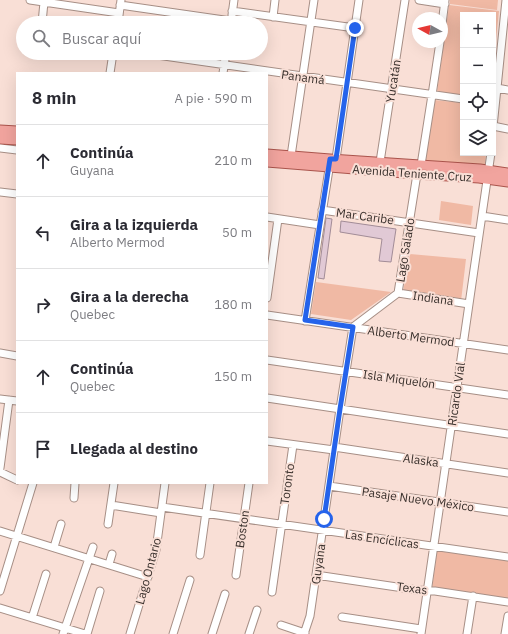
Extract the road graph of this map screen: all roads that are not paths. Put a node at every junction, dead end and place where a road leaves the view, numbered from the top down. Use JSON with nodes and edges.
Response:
{"nodes":[{"id":1,"x":34,"y":0,"type":"edge"},
{"id":2,"x":234,"y":0,"type":"edge"},
{"id":3,"x":275,"y":0,"type":"edge"},
{"id":4,"x":314,"y":0,"type":"edge"},
{"id":5,"x":359,"y":0,"type":"edge"},
{"id":6,"x":405,"y":0,"type":"edge"},
{"id":7,"x":419,"y":0,"type":"edge"},
{"id":8,"x":506,"y":0,"type":"edge"},
{"id":9,"x":44,"y":2,"type":"junction"},
{"id":10,"x":445,"y":2,"type":"edge"},
{"id":11,"x":74,"y":3,"type":"edge"},
{"id":12,"x":120,"y":3,"type":"edge"},
{"id":13,"x":232,"y":11,"type":"junction"},
{"id":14,"x":444,"y":12,"type":"edge"},
{"id":15,"x":119,"y":13,"type":"junction"},
{"id":16,"x":43,"y":16,"type":"edge"},
{"id":17,"x":119,"y":16,"type":"edge"},
{"id":18,"x":196,"y":16,"type":"edge"},
{"id":19,"x":232,"y":16,"type":"edge"},
{"id":20,"x":265,"y":16,"type":"edge"},
{"id":21,"x":268,"y":16,"type":"edge"},
{"id":22,"x":272,"y":17,"type":"junction"},
{"id":23,"x":311,"y":22,"type":"junction"},
{"id":24,"x":355,"y":28,"type":"junction"},
{"id":25,"x":505,"y":42,"type":"edge"},
{"id":26,"x":439,"y":48,"type":"edge"},
{"id":27,"x":112,"y":60,"type":"edge"},
{"id":28,"x":191,"y":60,"type":"edge"},
{"id":29,"x":225,"y":60,"type":"edge"},
{"id":30,"x":225,"y":65,"type":"junction"},
{"id":31,"x":110,"y":72,"type":"edge"},
{"id":32,"x":223,"y":72,"type":"edge"},
{"id":33,"x":264,"y":72,"type":"edge"},
{"id":34,"x":268,"y":73,"type":"edge"},
{"id":35,"x":303,"y":77,"type":"junction"},
{"id":36,"x":347,"y":83,"type":"junction"},
{"id":37,"x":497,"y":88,"type":"junction"},
{"id":38,"x":392,"y":90,"type":"junction"},
{"id":39,"x":508,"y":90,"type":"edge"},
{"id":40,"x":496,"y":93,"type":"edge"},
{"id":41,"x":432,"y":95,"type":"junction"},
{"id":42,"x":460,"y":99,"type":"edge"},
{"id":43,"x":496,"y":127,"type":"edge"},
{"id":44,"x":508,"y":129,"type":"edge"},
{"id":45,"x":0,"y":130,"type":"edge"},
{"id":46,"x":16,"y":132,"type":"edge"},
{"id":47,"x":0,"y":139,"type":"edge"},
{"id":48,"x":16,"y":140,"type":"edge"},
{"id":49,"x":0,"y":148,"type":"edge"},
{"id":50,"x":16,"y":150,"type":"edge"},
{"id":51,"x":268,"y":154,"type":"edge"},
{"id":52,"x":292,"y":156,"type":"junction"},
{"id":53,"x":490,"y":156,"type":"edge"},
{"id":54,"x":268,"y":162,"type":"edge"},
{"id":55,"x":332,"y":162,"type":"junction"},
{"id":56,"x":380,"y":162,"type":"junction"},
{"id":57,"x":420,"y":165,"type":"junction"},
{"id":58,"x":508,"y":172,"type":"edge"},
{"id":59,"x":416,"y":174,"type":"junction"},
{"id":60,"x":488,"y":174,"type":"junction"},
{"id":61,"x":508,"y":182,"type":"edge"},
{"id":62,"x":0,"y":192,"type":"edge"},
{"id":63,"x":16,"y":194,"type":"edge"},
{"id":64,"x":322,"y":210,"type":"junction"},
{"id":65,"x":482,"y":216,"type":"junction"},
{"id":66,"x":268,"y":217,"type":"edge"},
{"id":67,"x":278,"y":219,"type":"junction"},
{"id":68,"x":508,"y":220,"type":"edge"},
{"id":69,"x":409,"y":222,"type":"junction"},
{"id":70,"x":320,"y":225,"type":"junction"},
{"id":71,"x":479,"y":233,"type":"junction"},
{"id":72,"x":268,"y":291,"type":"edge"},
{"id":73,"x":398,"y":293,"type":"junction"},
{"id":74,"x":469,"y":304,"type":"junction"},
{"id":75,"x":268,"y":315,"type":"edge"},
{"id":76,"x":305,"y":320,"type":"junction"},
{"id":77,"x":353,"y":327,"type":"junction"},
{"id":78,"x":463,"y":344,"type":"junction"},
{"id":79,"x":508,"y":346,"type":"edge"},
{"id":80,"x":508,"y":350,"type":"edge"},
{"id":81,"x":0,"y":353,"type":"edge"},
{"id":82,"x":16,"y":356,"type":"edge"},
{"id":83,"x":268,"y":360,"type":"edge"},
{"id":84,"x":346,"y":371,"type":"junction"},
{"id":85,"x":457,"y":388,"type":"junction"},
{"id":86,"x":508,"y":395,"type":"edge"},
{"id":87,"x":0,"y":398,"type":"edge"},
{"id":88,"x":268,"y":398,"type":"edge"},
{"id":89,"x":13,"y":400,"type":"edge"},
{"id":90,"x":340,"y":409,"type":"junction"},
{"id":91,"x":451,"y":425,"type":"junction"},
{"id":92,"x":508,"y":434,"type":"edge"},
{"id":93,"x":268,"y":441,"type":"edge"},
{"id":94,"x":293,"y":445,"type":"junction"},
{"id":95,"x":334,"y":449,"type":"junction"},
{"id":96,"x":446,"y":464,"type":"junction"},
{"id":97,"x":0,"y":468,"type":"edge"},
{"id":98,"x":0,"y":472,"type":"edge"},
{"id":99,"x":508,"y":473,"type":"edge"},
{"id":100,"x":16,"y":480,"type":"edge"},
{"id":101,"x":75,"y":484,"type":"edge"},
{"id":102,"x":114,"y":484,"type":"edge"},
{"id":103,"x":165,"y":484,"type":"edge"},
{"id":104,"x":210,"y":484,"type":"edge"},
{"id":105,"x":249,"y":484,"type":"edge"},
{"id":106,"x":33,"y":485,"type":"edge"},
{"id":107,"x":329,"y":486,"type":"junction"},
{"id":108,"x":74,"y":498,"type":"dead end"},
{"id":109,"x":440,"y":502,"type":"junction"},
{"id":110,"x":111,"y":505,"type":"junction"},
{"id":111,"x":161,"y":510,"type":"junction"},
{"id":112,"x":508,"y":512,"type":"edge"},
{"id":113,"x":205,"y":513,"type":"junction"},
{"id":114,"x":244,"y":519,"type":"junction"},
{"id":115,"x":61,"y":524,"type":"dead end"},
{"id":116,"x":108,"y":524,"type":"dead end"},
{"id":117,"x":282,"y":524,"type":"junction"},
{"id":118,"x":322,"y":530,"type":"junction"},
{"id":119,"x":0,"y":531,"type":"edge"},
{"id":120,"x":18,"y":536,"type":"junction"},
{"id":121,"x":434,"y":546,"type":"junction"},
{"id":122,"x":54,"y":547,"type":"junction"},
{"id":123,"x":93,"y":547,"type":"dead end"},
{"id":124,"x":112,"y":554,"type":"dead end"},
{"id":125,"x":200,"y":555,"type":"dead end"},
{"id":126,"x":508,"y":557,"type":"edge"},
{"id":127,"x":89,"y":558,"type":"junction"},
{"id":128,"x":109,"y":564,"type":"junction"},
{"id":129,"x":46,"y":574,"type":"dead end"},
{"id":130,"x":236,"y":575,"type":"dead end"},
{"id":131,"x":316,"y":575,"type":"junction"},
{"id":132,"x":148,"y":577,"type":"junction"},
{"id":133,"x":190,"y":580,"type":"dead end"},
{"id":134,"x":427,"y":590,"type":"junction"},
{"id":135,"x":0,"y":591,"type":"edge"},
{"id":136,"x":100,"y":591,"type":"dead end"},
{"id":137,"x":272,"y":592,"type":"dead end"},
{"id":138,"x":225,"y":594,"type":"dead end"},
{"id":139,"x":473,"y":596,"type":"junction"},
{"id":140,"x":508,"y":602,"type":"edge"},
{"id":141,"x":0,"y":608,"type":"edge"},
{"id":142,"x":257,"y":610,"type":"dead end"},
{"id":143,"x":508,"y":616,"type":"edge"},
{"id":144,"x":342,"y":617,"type":"dead end"},
{"id":145,"x":32,"y":618,"type":"junction"},
{"id":146,"x":280,"y":625,"type":"dead end"},
{"id":147,"x":64,"y":631,"type":"edge"},
{"id":148,"x":421,"y":632,"type":"edge"},
{"id":149,"x":304,"y":633,"type":"edge"},
{"id":150,"x":86,"y":634,"type":"edge"},
{"id":151,"x":130,"y":634,"type":"edge"},
{"id":152,"x":173,"y":634,"type":"edge"},
{"id":153,"x":212,"y":634,"type":"edge"},
{"id":154,"x":249,"y":634,"type":"edge"},
{"id":155,"x":467,"y":634,"type":"edge"},
{"id":156,"x":505,"y":634,"type":"edge"}],
"edges":[{"from":1,"to":9,"type":"street"},
{"from":2,"to":13,"type":"street"},
{"from":3,"to":22,"type":"street"},
{"from":4,"to":23,"type":"street"},
{"from":5,"to":24,"type":"street"},
{"from":6,"to":38,"type":"street","name":"Yucatán"},
{"from":7,"to":10,"type":"street"},
{"from":8,"to":25,"type":"street"},
{"from":9,"to":11,"type":"street"},
{"from":9,"to":16,"type":"street"},
{"from":10,"to":14,"type":"street"},
{"from":11,"to":15,"type":"street"},
{"from":12,"to":15,"type":"street"},
{"from":12,"to":18,"type":"street"},
{"from":13,"to":19,"type":"street"},
{"from":13,"to":20,"type":"street"},
{"from":15,"to":17,"type":"street"},
{"from":21,"to":22,"type":"street"},
{"from":22,"to":23,"type":"street"},
{"from":23,"to":24,"type":"street"},
{"from":23,"to":35,"type":"street"},
{"from":24,"to":36,"type":"street"},
{"from":25,"to":37,"type":"street"},
{"from":26,"to":41,"type":"street"},
{"from":27,"to":31,"type":"street"},
{"from":28,"to":30,"type":"street","name":"Panamá"},
{"from":29,"to":30,"type":"street"},
{"from":30,"to":32,"type":"street"},
{"from":30,"to":33,"type":"street","name":"Panamá"},
{"from":34,"to":35,"type":"street","name":"Panamá"},
{"from":35,"to":36,"type":"street","name":"Panamá"},
{"from":35,"to":52,"type":"street"},
{"from":36,"to":38,"type":"street","name":"Panamá"},
{"from":36,"to":55,"type":"street"},
{"from":37,"to":39,"type":"street"},
{"from":37,"to":40,"type":"street"},
{"from":38,"to":41,"type":"street","name":"Panamá"},
{"from":38,"to":56,"type":"street","name":"Yucatán"},
{"from":41,"to":42,"type":"street","name":"Panamá"},
{"from":41,"to":57,"type":"street"},
{"from":43,"to":44,"type":"street"},
{"from":45,"to":46,"type":"main road"},
{"from":47,"to":48,"type":"main road"},
{"from":49,"to":50,"type":"street"},
{"from":51,"to":52,"type":"main road","name":"Avenida Teniente Cruz"},
{"from":52,"to":55,"type":"main road","name":"Avenida Teniente Cruz"},
{"from":53,"to":60,"type":"street","name":"Ricardo Vial"},
{"from":54,"to":55,"type":"main road","name":"Avenida Teniente Cruz"},
{"from":55,"to":56,"type":"main road","name":"Avenida Teniente Cruz"},
{"from":55,"to":59,"type":"main road","name":"Avenida Teniente Cruz"},
{"from":55,"to":64,"type":"street"},
{"from":56,"to":57,"type":"main road","name":"Avenida Teniente Cruz"},
{"from":57,"to":60,"type":"main road","name":"Avenida Teniente Cruz"},
{"from":58,"to":60,"type":"main road","name":"Avenida Teniente Cruz"},
{"from":59,"to":60,"type":"main road","name":"Avenida Teniente Cruz"},
{"from":59,"to":69,"type":"street","name":"Lago Salado"},
{"from":60,"to":61,"type":"main road","name":"Avenida Teniente Cruz"},
{"from":60,"to":65,"type":"street","name":"Ricardo Vial"},
{"from":62,"to":63,"type":"street"},
{"from":64,"to":69,"type":"street","name":"Mar Caribe"},
{"from":64,"to":70,"type":"street"},
{"from":65,"to":68,"type":"street"},
{"from":65,"to":71,"type":"street","name":"Ricardo Vial"},
{"from":66,"to":67,"type":"street","name":"Mar Caribe"},
{"from":67,"to":70,"type":"street","name":"Mar Caribe"},
{"from":67,"to":72,"type":"street"},
{"from":69,"to":71,"type":"street","name":"Mar Caribe"},
{"from":69,"to":73,"type":"street","name":"Lago Salado"},
{"from":70,"to":76,"type":"street"},
{"from":71,"to":74,"type":"street","name":"Ricardo Vial"},
{"from":73,"to":74,"type":"street","name":"Indiana"},
{"from":73,"to":77,"type":"street","name":"Lago Salado"},
{"from":74,"to":78,"type":"street","name":"Ricardo Vial"},
{"from":75,"to":76,"type":"street","name":"Alberto Mermod"},
{"from":76,"to":77,"type":"street","name":"Alberto Mermod"},
{"from":77,"to":78,"type":"street","name":"Alberto Mermod"},
{"from":77,"to":84,"type":"street","name":"Guyana"},
{"from":78,"to":80,"type":"street","name":"Alberto Mermod"},
{"from":78,"to":85,"type":"street","name":"Ricardo Vial"},
{"from":79,"to":80,"type":"street"},
{"from":81,"to":82,"type":"street"},
{"from":83,"to":84,"type":"street","name":"Isla Miquelón"},
{"from":84,"to":85,"type":"street","name":"Isla Miquelón"},
{"from":84,"to":90,"type":"street","name":"Guyana"},
{"from":85,"to":86,"type":"street","name":"Isla Miquelón"},
{"from":85,"to":91,"type":"street","name":"Ricardo Vial"},
{"from":87,"to":89,"type":"street"},
{"from":88,"to":90,"type":"street"},
{"from":89,"to":97,"type":"street"},
{"from":90,"to":91,"type":"street"},
{"from":90,"to":95,"type":"street","name":"Guyana"},
{"from":91,"to":92,"type":"street"},
{"from":91,"to":96,"type":"street","name":"Ricardo Vial"},
{"from":93,"to":94,"type":"street","name":"Alaska"},
{"from":94,"to":95,"type":"street","name":"Alaska"},
{"from":94,"to":117,"type":"street","name":"Toronto"},
{"from":95,"to":96,"type":"street","name":"Alaska"},
{"from":95,"to":107,"type":"street","name":"Guyana"},
{"from":96,"to":99,"type":"street","name":"Alaska"},
{"from":96,"to":109,"type":"street","name":"Ricardo Vial"},
{"from":98,"to":100,"type":"street"},
{"from":101,"to":108,"type":"street"},
{"from":102,"to":110,"type":"street"},
{"from":103,"to":111,"type":"street","name":"Lago Ontario"},
{"from":104,"to":113,"type":"street"},
{"from":105,"to":114,"type":"street","name":"Boston"},
{"from":106,"to":120,"type":"street"},
{"from":107,"to":109,"type":"street","name":"Pasaje Nuevo México"},
{"from":107,"to":118,"type":"street","name":"Guyana"},
{"from":109,"to":112,"type":"street","name":"Pasaje Nuevo México"},
{"from":109,"to":121,"type":"street","name":"Ricardo Vial"},
{"from":110,"to":111,"type":"street","name":"Las Encíclicas"},
{"from":110,"to":116,"type":"street"},
{"from":111,"to":113,"type":"street","name":"Las Encíclicas"},
{"from":111,"to":132,"type":"street","name":"Lago Ontario"},
{"from":113,"to":114,"type":"street","name":"Las Encíclicas"},
{"from":113,"to":125,"type":"street"},
{"from":114,"to":117,"type":"street","name":"Las Encíclicas"},
{"from":114,"to":130,"type":"street","name":"Boston"},
{"from":115,"to":122,"type":"street"},
{"from":117,"to":118,"type":"street","name":"Las Encíclicas"},
{"from":117,"to":137,"type":"street","name":"Toronto"},
{"from":118,"to":121,"type":"street","name":"Las Encíclicas"},
{"from":118,"to":131,"type":"street","name":"Guyana"},
{"from":119,"to":120,"type":"street"},
{"from":120,"to":122,"type":"street"},
{"from":120,"to":135,"type":"street"},
{"from":121,"to":126,"type":"street","name":"Las Encíclicas"},
{"from":121,"to":134,"type":"street","name":"Ricardo Vial"},
{"from":122,"to":127,"type":"street"},
{"from":123,"to":127,"type":"street"},
{"from":124,"to":128,"type":"street"},
{"from":127,"to":128,"type":"street"},
{"from":127,"to":147,"type":"street"},
{"from":128,"to":132,"type":"street"},
{"from":129,"to":145,"type":"street"},
{"from":131,"to":134,"type":"street","name":"Texas"},
{"from":131,"to":149,"type":"street","name":"Guyana"},
{"from":132,"to":151,"type":"street","name":"Lago Ontario"},
{"from":133,"to":152,"type":"street"},
{"from":134,"to":139,"type":"street","name":"Texas"},
{"from":134,"to":148,"type":"street","name":"Ricardo Vial"},
{"from":136,"to":150,"type":"street"},
{"from":138,"to":153,"type":"street"},
{"from":139,"to":140,"type":"street","name":"Texas"},
{"from":139,"to":155,"type":"street"},
{"from":141,"to":145,"type":"street"},
{"from":142,"to":154,"type":"street"},
{"from":143,"to":156,"type":"street"},
{"from":144,"to":148,"type":"street"},
{"from":145,"to":147,"type":"street"},
{"from":146,"to":149,"type":"street"},
{"from":147,"to":150,"type":"street"}]}
